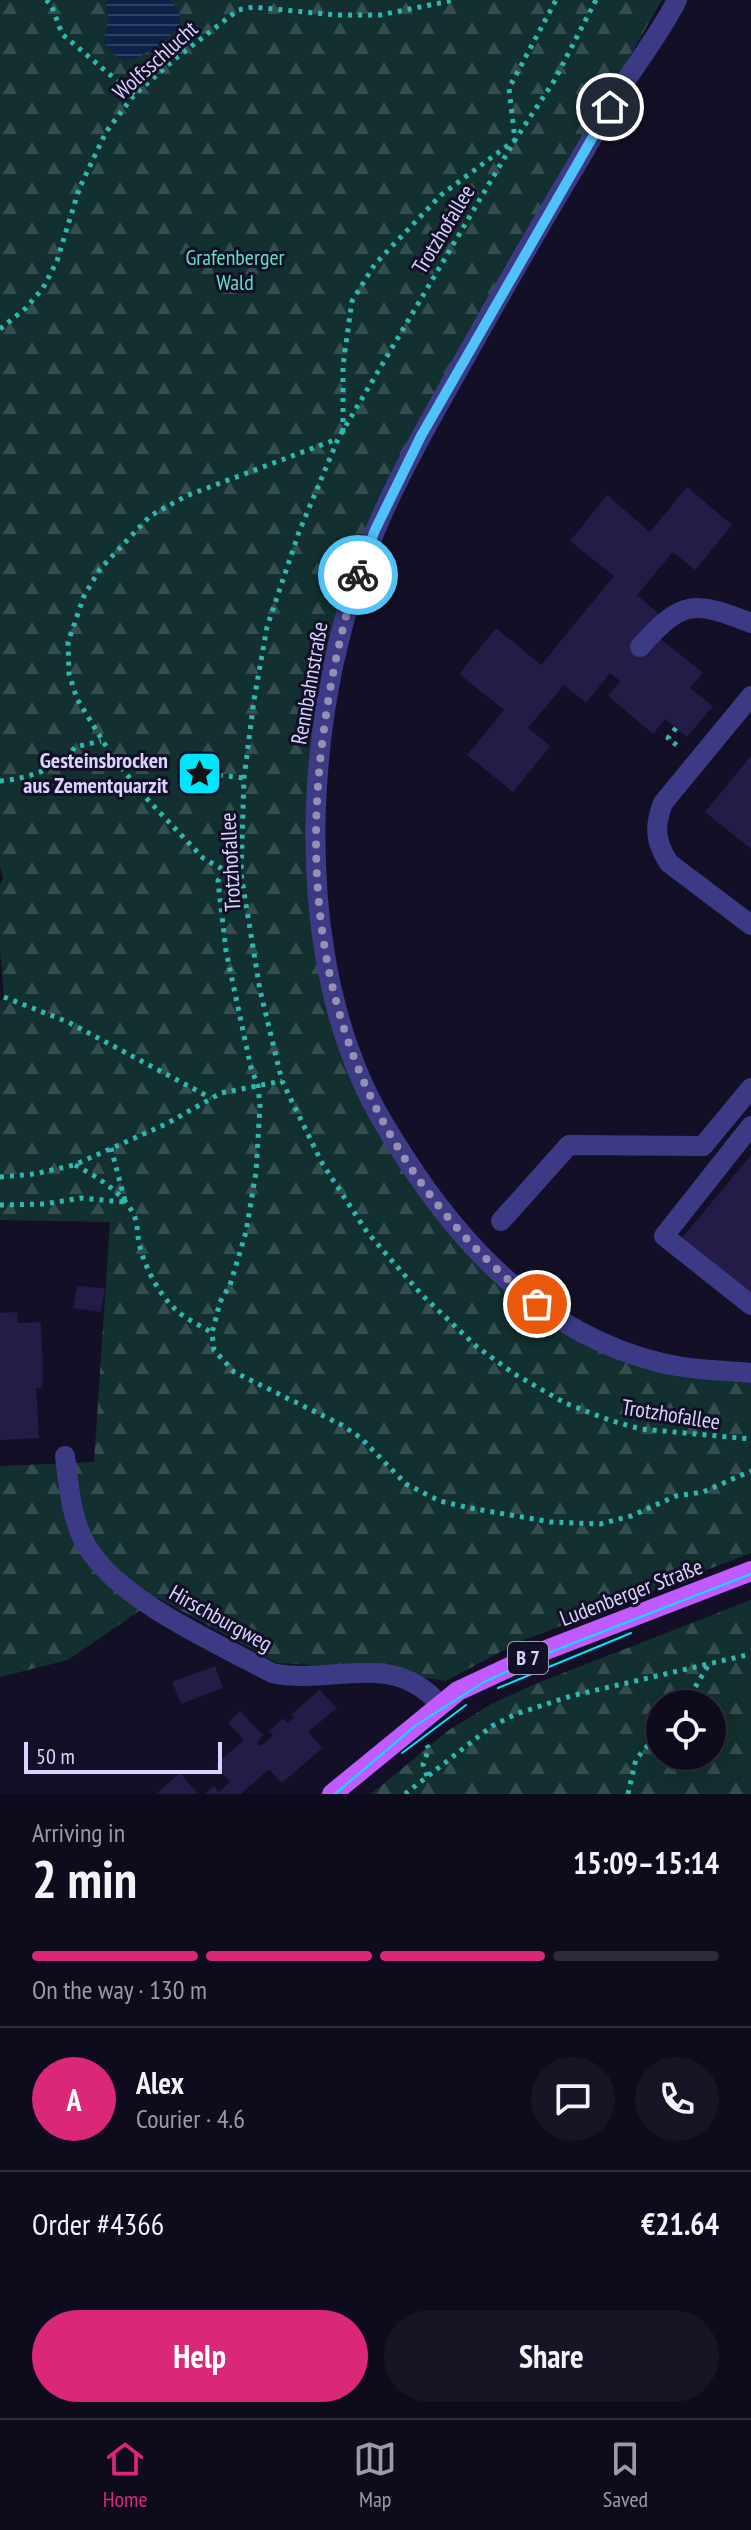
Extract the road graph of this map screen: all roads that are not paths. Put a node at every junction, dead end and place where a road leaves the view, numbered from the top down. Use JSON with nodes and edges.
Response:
{"nodes":[{"id":1,"x":677,"y":0,"type":"edge"},
{"id":2,"x":751,"y":623,"type":"edge"},
{"id":3,"x":640,"y":647,"type":"dead end"},
{"id":4,"x":751,"y":696,"type":"edge"},
{"id":5,"x":751,"y":925,"type":"edge"},
{"id":6,"x":751,"y":1088,"type":"edge"},
{"id":7,"x":751,"y":1126,"type":"edge"},
{"id":8,"x":501,"y":1221,"type":"dead end"},
{"id":9,"x":751,"y":1305,"type":"edge"},
{"id":10,"x":751,"y":1373,"type":"edge"},
{"id":11,"x":65,"y":1456,"type":"dead end"},
{"id":12,"x":751,"y":1571,"type":"edge"},
{"id":13,"x":439,"y":1704,"type":"junction"},
{"id":14,"x":332,"y":1794,"type":"edge"}],
"edges":[{"from":1,"to":10,"type":"street","name":"Rennbahnstraße"},
{"from":2,"to":3,"type":"street"},
{"from":4,"to":5,"type":"street"},
{"from":6,"to":8,"type":"street"},
{"from":7,"to":9,"type":"street"},
{"from":11,"to":13,"type":"street","name":"Hirschburgweg"},
{"from":12,"to":13,"type":"main road","name":"Ludenberger Straße","number":"B 7"},
{"from":13,"to":14,"type":"main road","name":"Ludenberger Straße","number":"B 7"}]}
